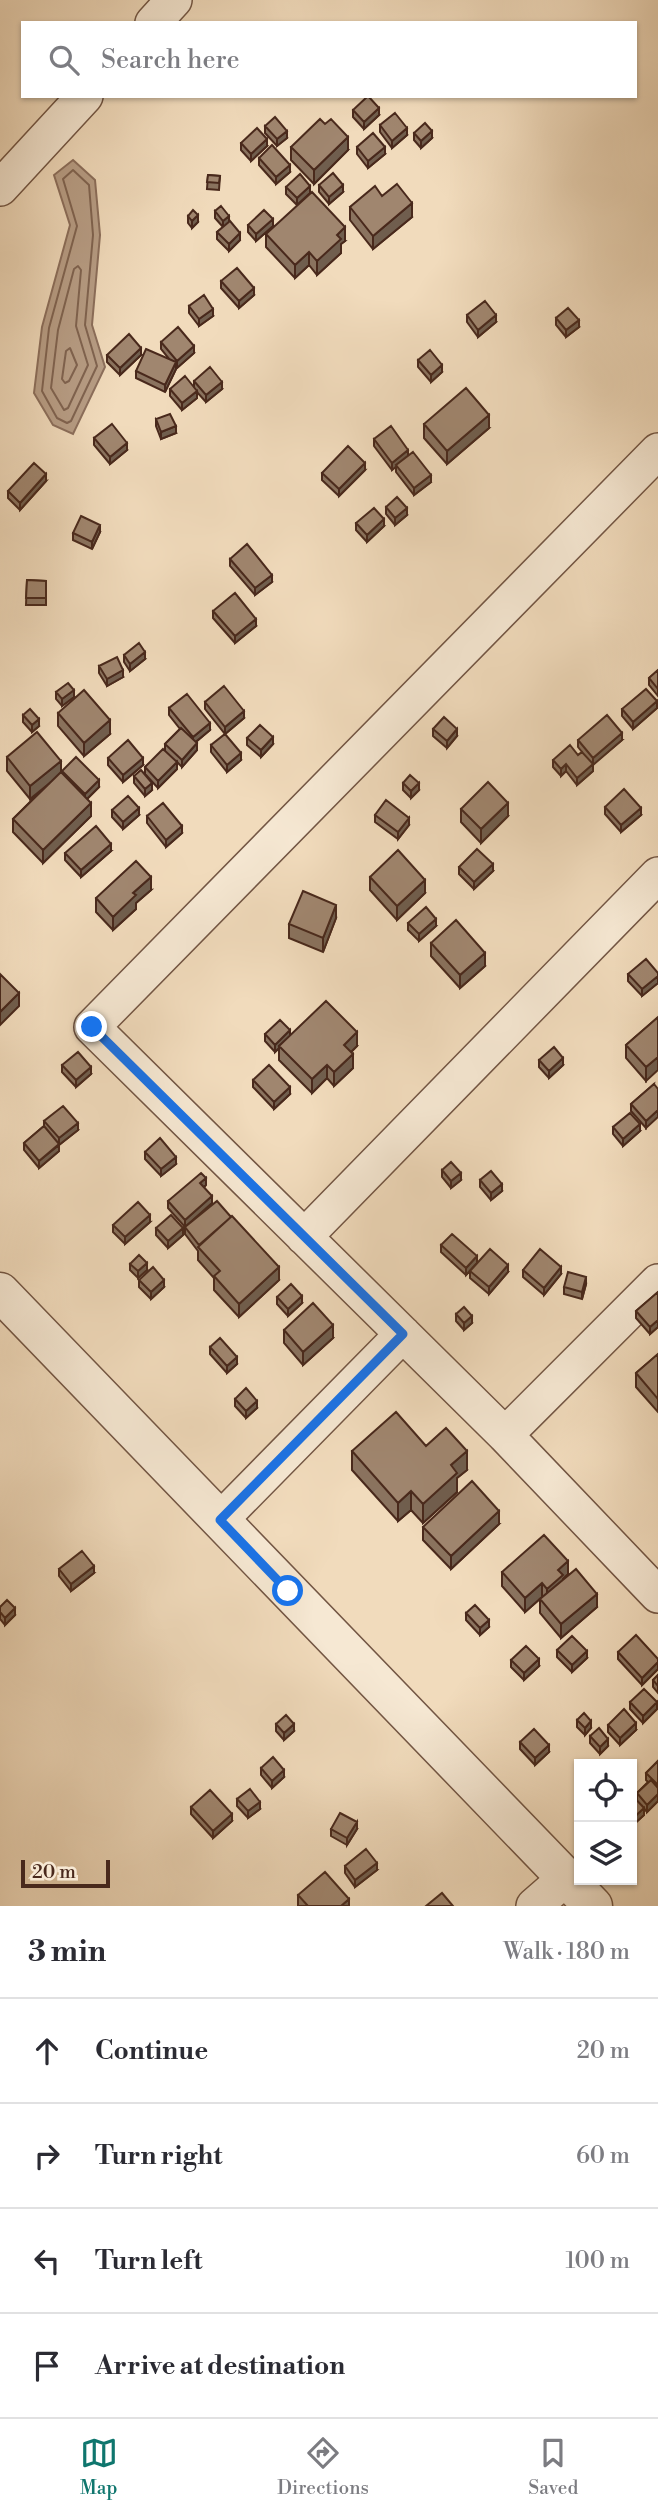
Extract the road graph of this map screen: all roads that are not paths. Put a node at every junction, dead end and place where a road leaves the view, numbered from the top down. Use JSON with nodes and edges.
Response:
{"nodes":[{"id":1,"x":174,"y":0,"type":"edge"},
{"id":2,"x":155,"y":21,"type":"edge"},
{"id":3,"x":83,"y":98,"type":"edge"},
{"id":4,"x":0,"y":188,"type":"edge"},
{"id":5,"x":658,"y":451,"type":"edge"},
{"id":6,"x":658,"y":875,"type":"edge"},
{"id":7,"x":304,"y":1237,"type":"junction"},
{"id":8,"x":658,"y":1282,"type":"edge"},
{"id":9,"x":0,"y":1292,"type":"edge"},
{"id":10,"x":403,"y":1334,"type":"junction"},
{"id":11,"x":505,"y":1435,"type":"junction"},
{"id":12,"x":220,"y":1520,"type":"junction"},
{"id":13,"x":658,"y":1595,"type":"edge"},
{"id":14,"x":565,"y":1879,"type":"junction"},
{"id":15,"x":534,"y":1906,"type":"edge"},
{"id":16,"x":593,"y":1906,"type":"edge"}],
"edges":[{"from":1,"to":2,"type":"street"},
{"from":3,"to":4,"type":"street"},
{"from":5,"to":7,"type":"street"},
{"from":6,"to":7,"type":"street"},
{"from":7,"to":10,"type":"street"},
{"from":8,"to":11,"type":"street"},
{"from":9,"to":12,"type":"street"},
{"from":10,"to":11,"type":"street"},
{"from":10,"to":12,"type":"street"},
{"from":11,"to":13,"type":"street"},
{"from":12,"to":14,"type":"street"},
{"from":14,"to":15,"type":"street"},
{"from":14,"to":16,"type":"street"}]}
